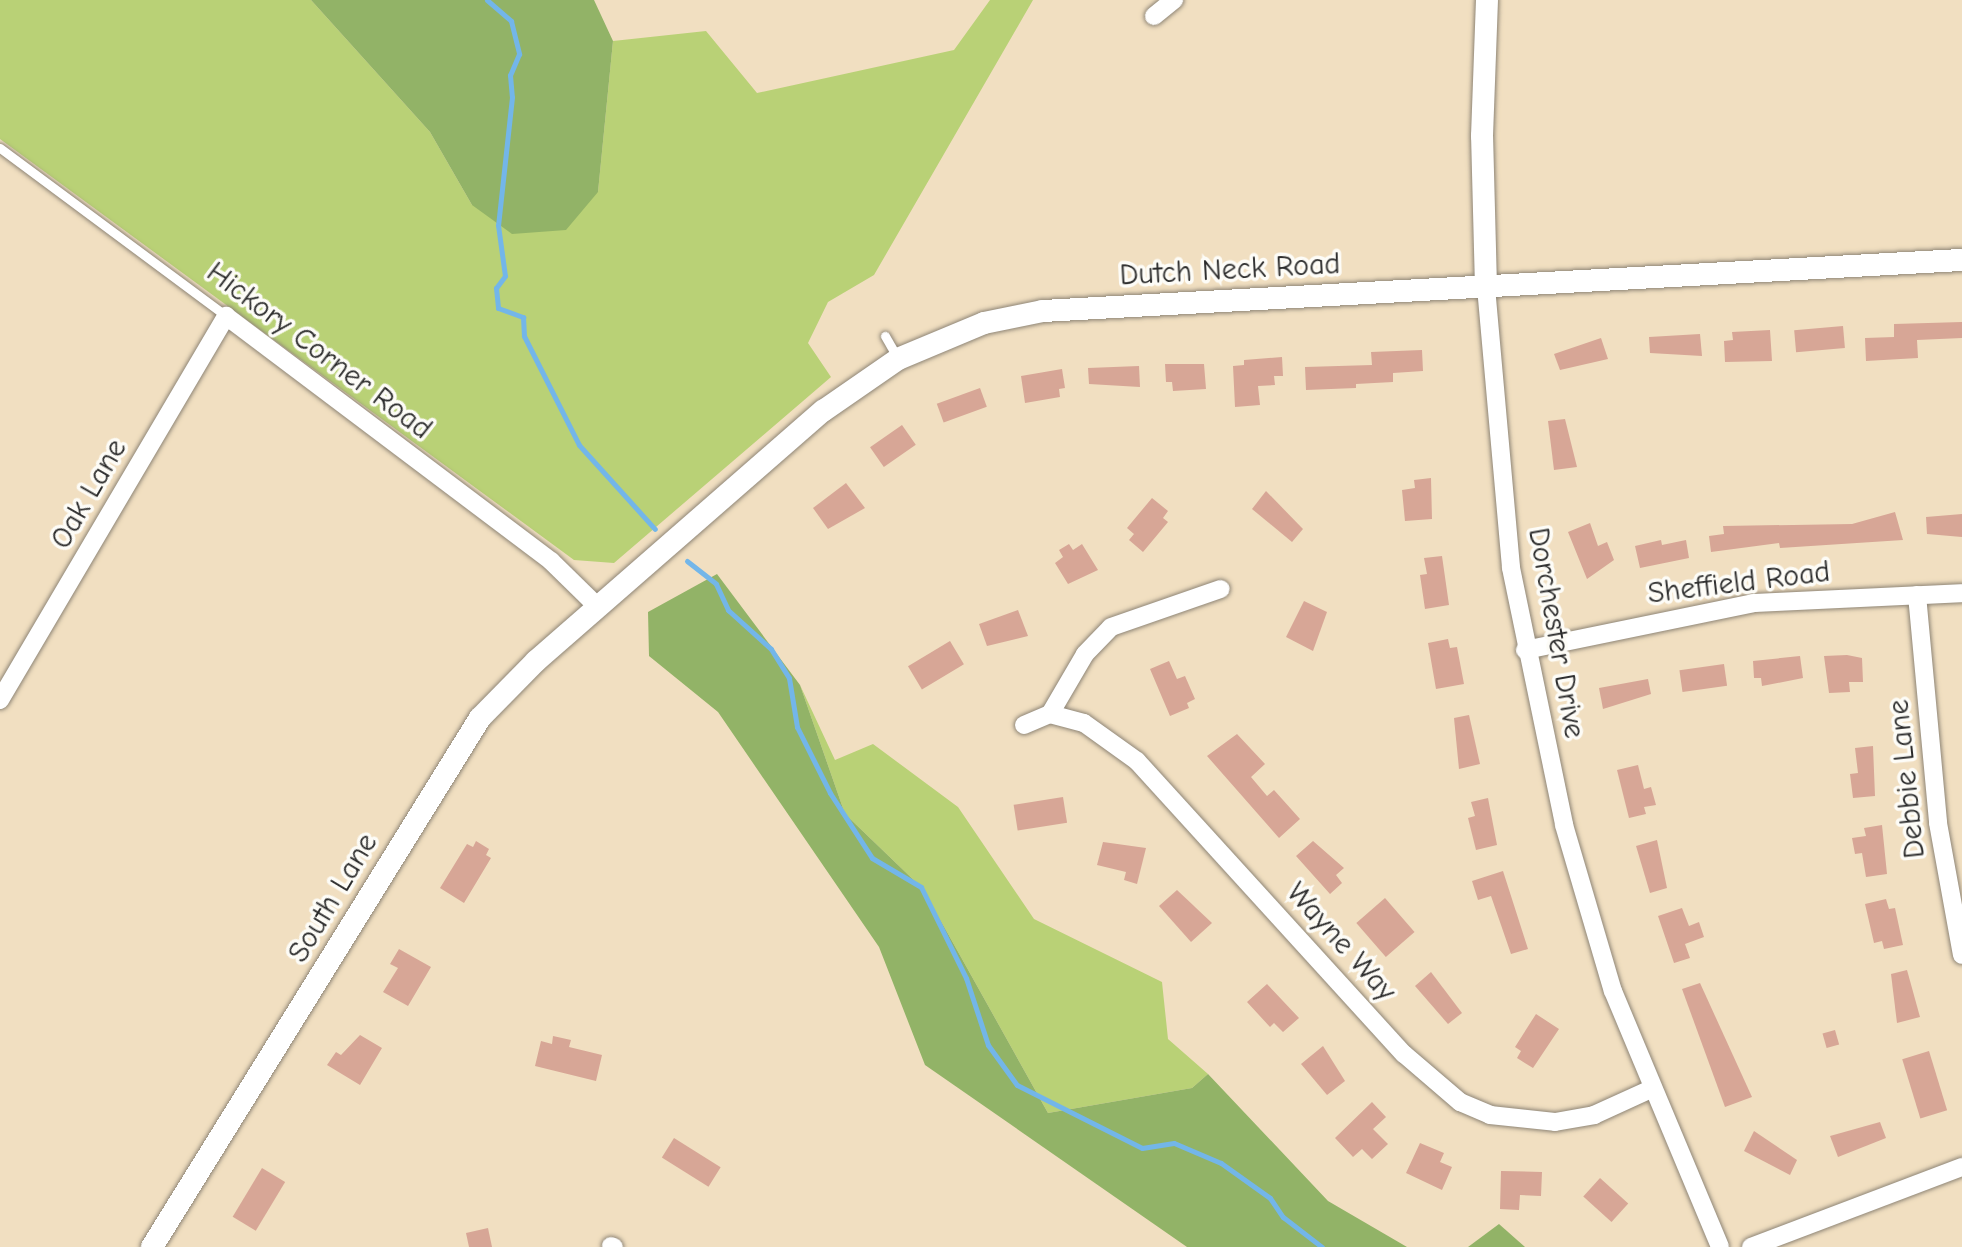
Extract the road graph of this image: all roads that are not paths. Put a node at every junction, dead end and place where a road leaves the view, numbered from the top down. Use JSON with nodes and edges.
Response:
{"nodes":[{"id":1,"x":1174,"y":0,"type":"edge"},
{"id":2,"x":1487,"y":0,"type":"edge"},
{"id":3,"x":1154,"y":16,"type":"dead end"},
{"id":4,"x":0,"y":148,"type":"edge"},
{"id":5,"x":1962,"y":260,"type":"edge"},
{"id":6,"x":1486,"y":287,"type":"junction"},
{"id":7,"x":226,"y":316,"type":"junction"},
{"id":8,"x":885,"y":336,"type":"dead end"},
{"id":9,"x":898,"y":359,"type":"junction"},
{"id":10,"x":1221,"y":589,"type":"dead end"},
{"id":11,"x":1962,"y":593,"type":"edge"},
{"id":12,"x":1917,"y":595,"type":"junction"},
{"id":13,"x":598,"y":607,"type":"junction"},
{"id":14,"x":1525,"y":650,"type":"junction"},
{"id":15,"x":0,"y":700,"type":"edge"},
{"id":16,"x":1050,"y":714,"type":"junction"},
{"id":17,"x":1024,"y":725,"type":"dead end"},
{"id":18,"x":1962,"y":955,"type":"edge"},
{"id":19,"x":1651,"y":1089,"type":"junction"},
{"id":20,"x":1962,"y":1167,"type":"edge"},
{"id":21,"x":152,"y":1247,"type":"edge"},
{"id":22,"x":1720,"y":1247,"type":"edge"},
{"id":23,"x":1751,"y":1247,"type":"edge"}],
"edges":[{"from":1,"to":3,"type":"street"},
{"from":2,"to":6,"type":"street","name":"Dorchester Drive"},
{"from":4,"to":7,"type":"lane","name":"Hickory Corner Road"},
{"from":5,"to":6,"type":"street","name":"Dutch Neck Road"},
{"from":6,"to":9,"type":"street","name":"Dutch Neck Road"},
{"from":6,"to":14,"type":"street","name":"Dorchester Drive"},
{"from":7,"to":13,"type":"street","name":"Hickory Corner Road"},
{"from":7,"to":15,"type":"street","name":"Oak Lane"},
{"from":8,"to":9,"type":"lane"},
{"from":9,"to":13,"type":"street","name":"Dutch Neck Road"},
{"from":10,"to":16,"type":"street"},
{"from":11,"to":12,"type":"street","name":"Sheffield Road"},
{"from":12,"to":14,"type":"street","name":"Sheffield Road"},
{"from":12,"to":18,"type":"street","name":"Debbie Lane"},
{"from":13,"to":21,"type":"street","name":"South Lane"},
{"from":14,"to":19,"type":"street","name":"Dorchester Drive"},
{"from":16,"to":17,"type":"street"},
{"from":16,"to":19,"type":"street","name":"Wayne Way"},
{"from":19,"to":22,"type":"street","name":"Dorchester Drive"},
{"from":20,"to":23,"type":"street"}]}
